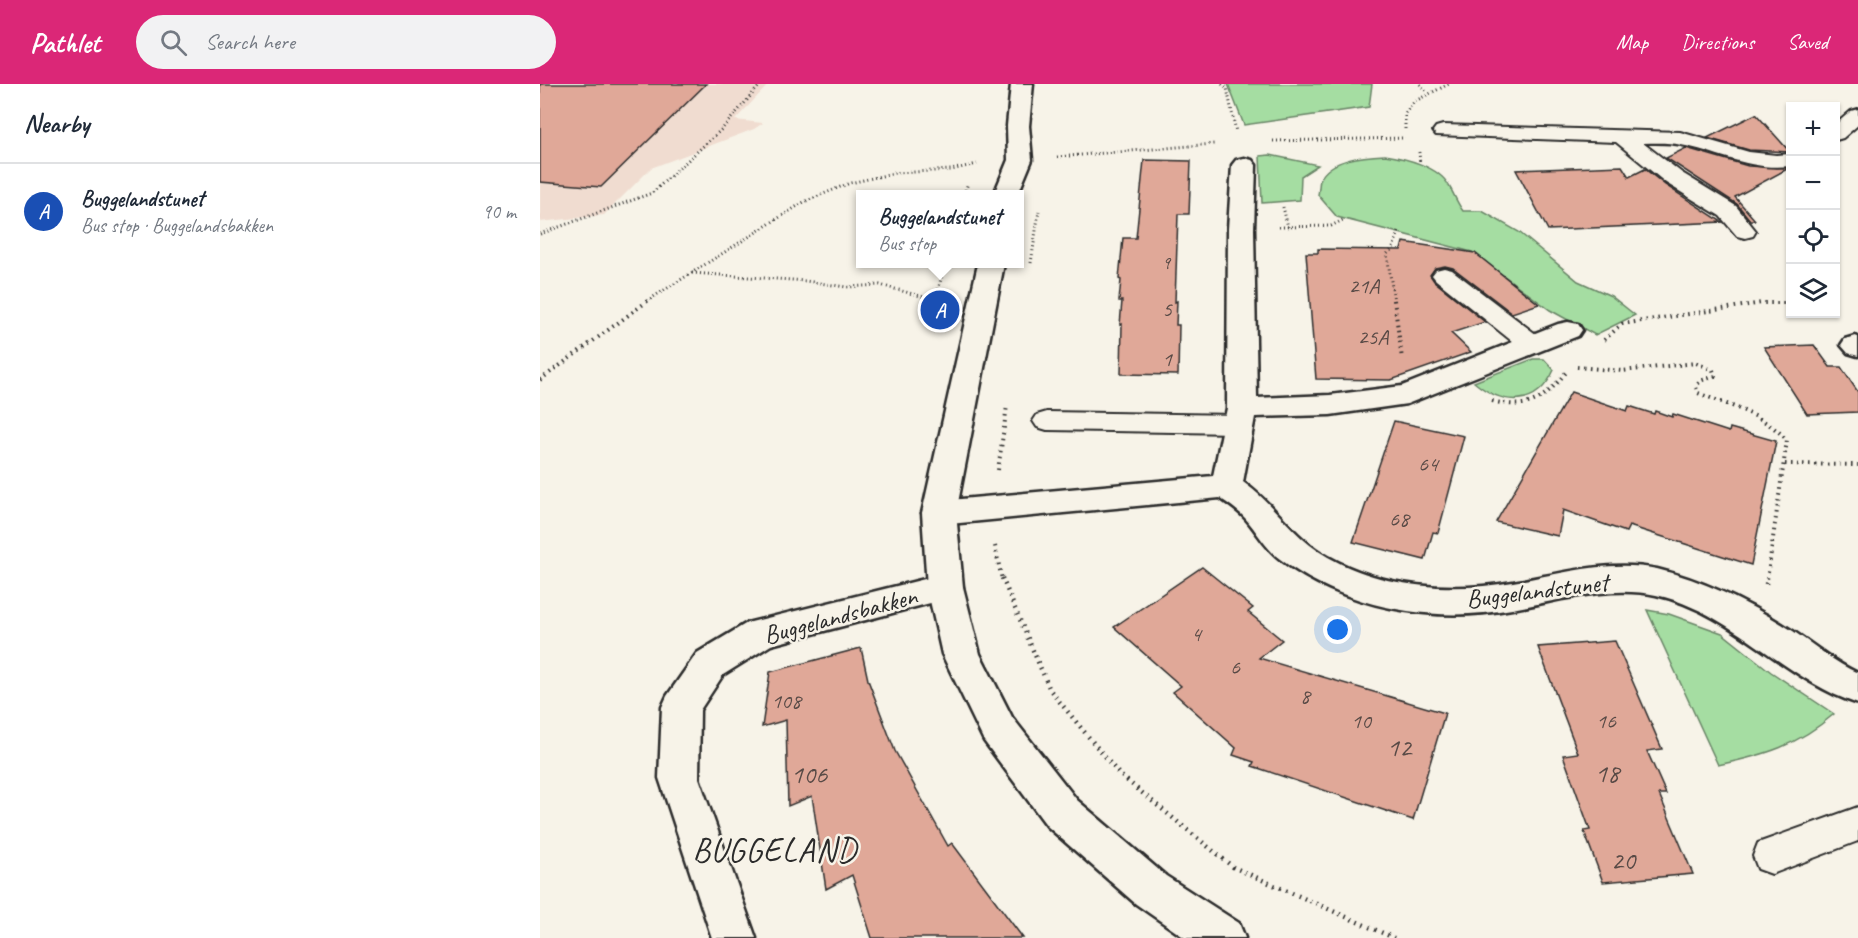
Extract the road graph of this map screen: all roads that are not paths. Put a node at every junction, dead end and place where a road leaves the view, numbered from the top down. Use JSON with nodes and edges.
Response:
{"nodes":[{"id":1,"x":1022,"y":84,"type":"edge"},
{"id":2,"x":1858,"y":115,"type":"edge"},
{"id":3,"x":1443,"y":131,"type":"dead end"},
{"id":4,"x":1840,"y":131,"type":"edge"},
{"id":5,"x":1620,"y":135,"type":"junction"},
{"id":6,"x":1786,"y":161,"type":"edge"},
{"id":7,"x":1244,"y":165,"type":"road end"},
{"id":8,"x":1006,"y":190,"type":"edge"},
{"id":9,"x":1745,"y":231,"type":"dead end"},
{"id":10,"x":990,"y":268,"type":"edge"},
{"id":11,"x":1444,"y":275,"type":"dead end"},
{"id":12,"x":1568,"y":330,"type":"dead end"},
{"id":13,"x":1532,"y":344,"type":"junction"},
{"id":14,"x":1240,"y":416,"type":"junction"},
{"id":15,"x":1047,"y":421,"type":"dead end"},
{"id":16,"x":1226,"y":486,"type":"junction"},
{"id":17,"x":939,"y":513,"type":"junction"},
{"id":18,"x":945,"y":587,"type":"junction"},
{"id":19,"x":1858,"y":689,"type":"edge"},
{"id":20,"x":1858,"y":824,"type":"edge"},
{"id":21,"x":1772,"y":856,"type":"dead end"},
{"id":22,"x":734,"y":938,"type":"edge"},
{"id":23,"x":1223,"y":938,"type":"edge"}],
"edges":[{"from":1,"to":8,"type":"street"},
{"from":2,"to":4,"type":"lane"},
{"from":3,"to":5,"type":"lane"},
{"from":5,"to":6,"type":"lane"},
{"from":5,"to":9,"type":"lane"},
{"from":7,"to":14,"type":"street"},
{"from":10,"to":17,"type":"street","name":"Buggelandsbakken"},
{"from":11,"to":13,"type":"lane"},
{"from":12,"to":13,"type":"street"},
{"from":13,"to":14,"type":"street"},
{"from":14,"to":15,"type":"lane"},
{"from":14,"to":16,"type":"street"},
{"from":16,"to":17,"type":"street"},
{"from":16,"to":19,"type":"street","name":"Buggelandstunet"},
{"from":17,"to":18,"type":"street","name":"Buggelandsbakken"},
{"from":18,"to":22,"type":"street","name":"Buggelandsbakken"},
{"from":18,"to":23,"type":"street","name":"Buggelandsbakken"},
{"from":20,"to":21,"type":"lane"}]}
